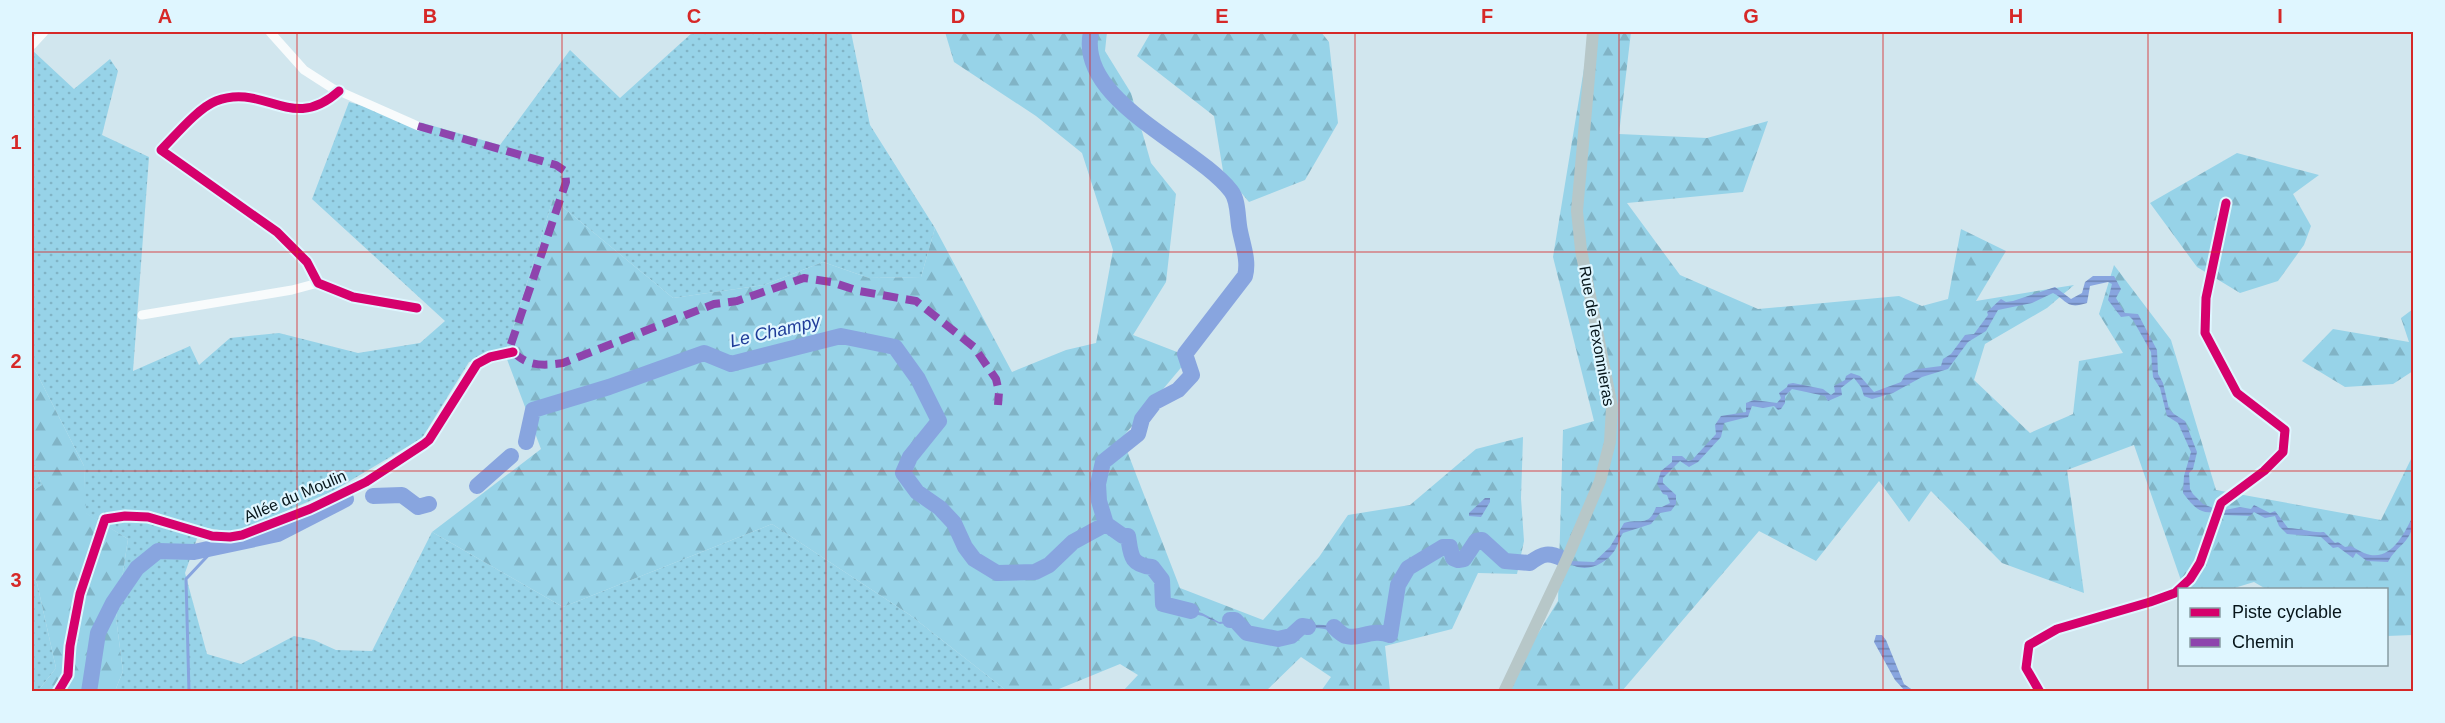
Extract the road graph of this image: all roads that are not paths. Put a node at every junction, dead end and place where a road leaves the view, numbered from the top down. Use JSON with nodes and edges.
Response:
{"nodes":[{"id":1,"x":44,"y":32,"type":"edge"},
{"id":2,"x":270,"y":32,"type":"edge"},
{"id":3,"x":1593,"y":32,"type":"edge"},
{"id":4,"x":32,"y":45,"type":"edge"},
{"id":5,"x":339,"y":91,"type":"junction"},
{"id":6,"x":418,"y":126,"type":"dead end"},
{"id":7,"x":2226,"y":203,"type":"dead end"},
{"id":8,"x":318,"y":283,"type":"junction"},
{"id":9,"x":417,"y":308,"type":"dead end"},
{"id":10,"x":142,"y":315,"type":"dead end"},
{"id":11,"x":513,"y":352,"type":"dead end"},
{"id":12,"x":2180,"y":588,"type":"edge"},
{"id":13,"x":2178,"y":590,"type":"edge"},
{"id":14,"x":58,"y":692,"type":"edge"},
{"id":15,"x":1504,"y":692,"type":"edge"},
{"id":16,"x":2040,"y":692,"type":"edge"}],
"edges":[{"from":1,"to":4,"type":"street"},
{"from":2,"to":5,"type":"street"},
{"from":3,"to":15,"type":"main road","name":"Rue de Texonnieras"},
{"from":5,"to":6,"type":"street"},
{"from":5,"to":8,"type":"street"},
{"from":7,"to":12,"type":"street"},
{"from":8,"to":9,"type":"street"},
{"from":8,"to":10,"type":"street"},
{"from":11,"to":14,"type":"street","name":"Allée du Moulin"},
{"from":13,"to":16,"type":"street"}]}
